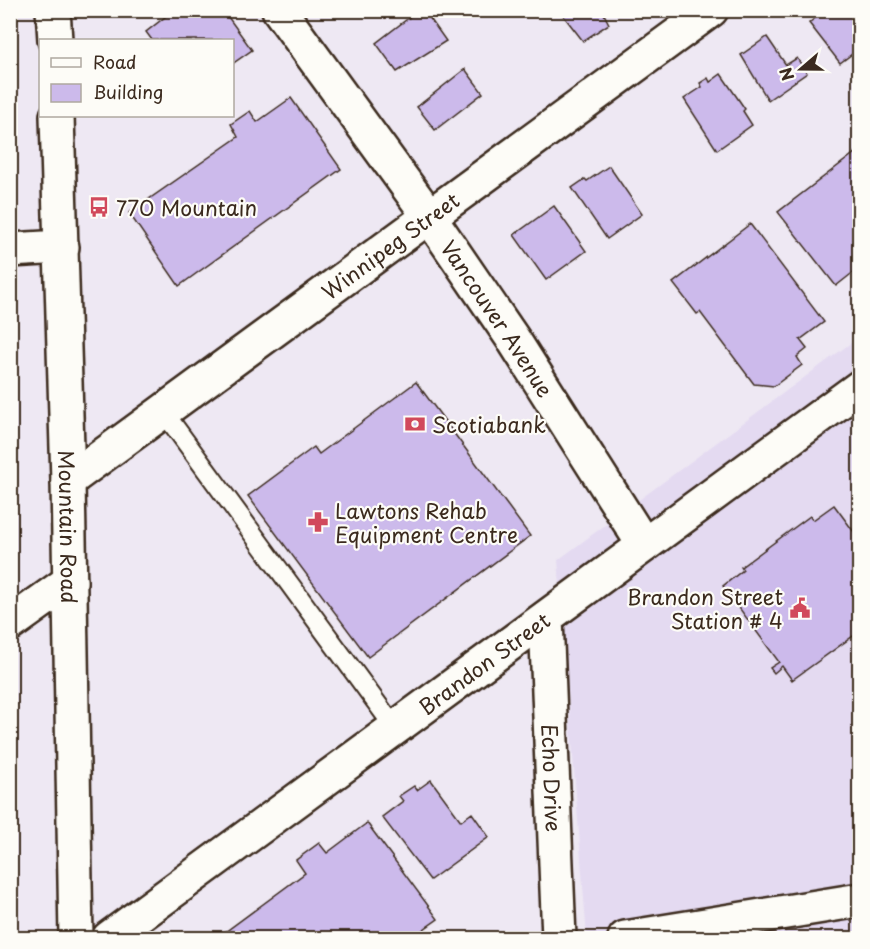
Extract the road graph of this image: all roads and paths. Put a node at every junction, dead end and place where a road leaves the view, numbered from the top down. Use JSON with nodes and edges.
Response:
{"nodes":[{"id":1,"x":279,"y":10,"type":"edge"},
{"id":2,"x":711,"y":10,"type":"edge"},
{"id":3,"x":57,"y":117,"type":"edge"},
{"id":4,"x":429,"y":216,"type":"junction"},
{"id":5,"x":62,"y":247,"type":"junction"},
{"id":6,"x":10,"y":250,"type":"edge"},
{"id":7,"x":860,"y":387,"type":"edge"},
{"id":8,"x":163,"y":411,"type":"junction"},
{"id":9,"x":68,"y":481,"type":"junction"},
{"id":10,"x":644,"y":546,"type":"junction"},
{"id":11,"x":70,"y":580,"type":"junction"},
{"id":12,"x":546,"y":618,"type":"junction"},
{"id":13,"x":10,"y":624,"type":"edge"},
{"id":14,"x":395,"y":728,"type":"junction"},
{"id":15,"x":860,"y":900,"type":"edge"},
{"id":16,"x":76,"y":939,"type":"edge"},
{"id":17,"x":109,"y":939,"type":"edge"},
{"id":18,"x":559,"y":939,"type":"edge"},
{"id":19,"x":625,"y":939,"type":"edge"}],
"edges":[{"from":1,"to":4,"type":"street","name":"Vancouver Avenue"},
{"from":2,"to":4,"type":"street","name":"Winnipeg Street"},
{"from":3,"to":5,"type":"street","name":"Mountain Road"},
{"from":4,"to":8,"type":"street","name":"Winnipeg Street"},
{"from":4,"to":10,"type":"street","name":"Vancouver Avenue"},
{"from":5,"to":6,"type":"street"},
{"from":5,"to":9,"type":"street","name":"Mountain Road"},
{"from":7,"to":10,"type":"street","name":"Brandon Street"},
{"from":8,"to":9,"type":"street","name":"Winnipeg Street"},
{"from":8,"to":14,"type":"lane"},
{"from":9,"to":11,"type":"street","name":"Mountain Road"},
{"from":10,"to":12,"type":"street","name":"Brandon Street"},
{"from":11,"to":13,"type":"street"},
{"from":11,"to":16,"type":"street","name":"Mountain Road"},
{"from":12,"to":14,"type":"street","name":"Brandon Street"},
{"from":12,"to":18,"type":"street","name":"Echo Drive"},
{"from":14,"to":17,"type":"street","name":"Brandon Street"},
{"from":15,"to":19,"type":"street"}]}
